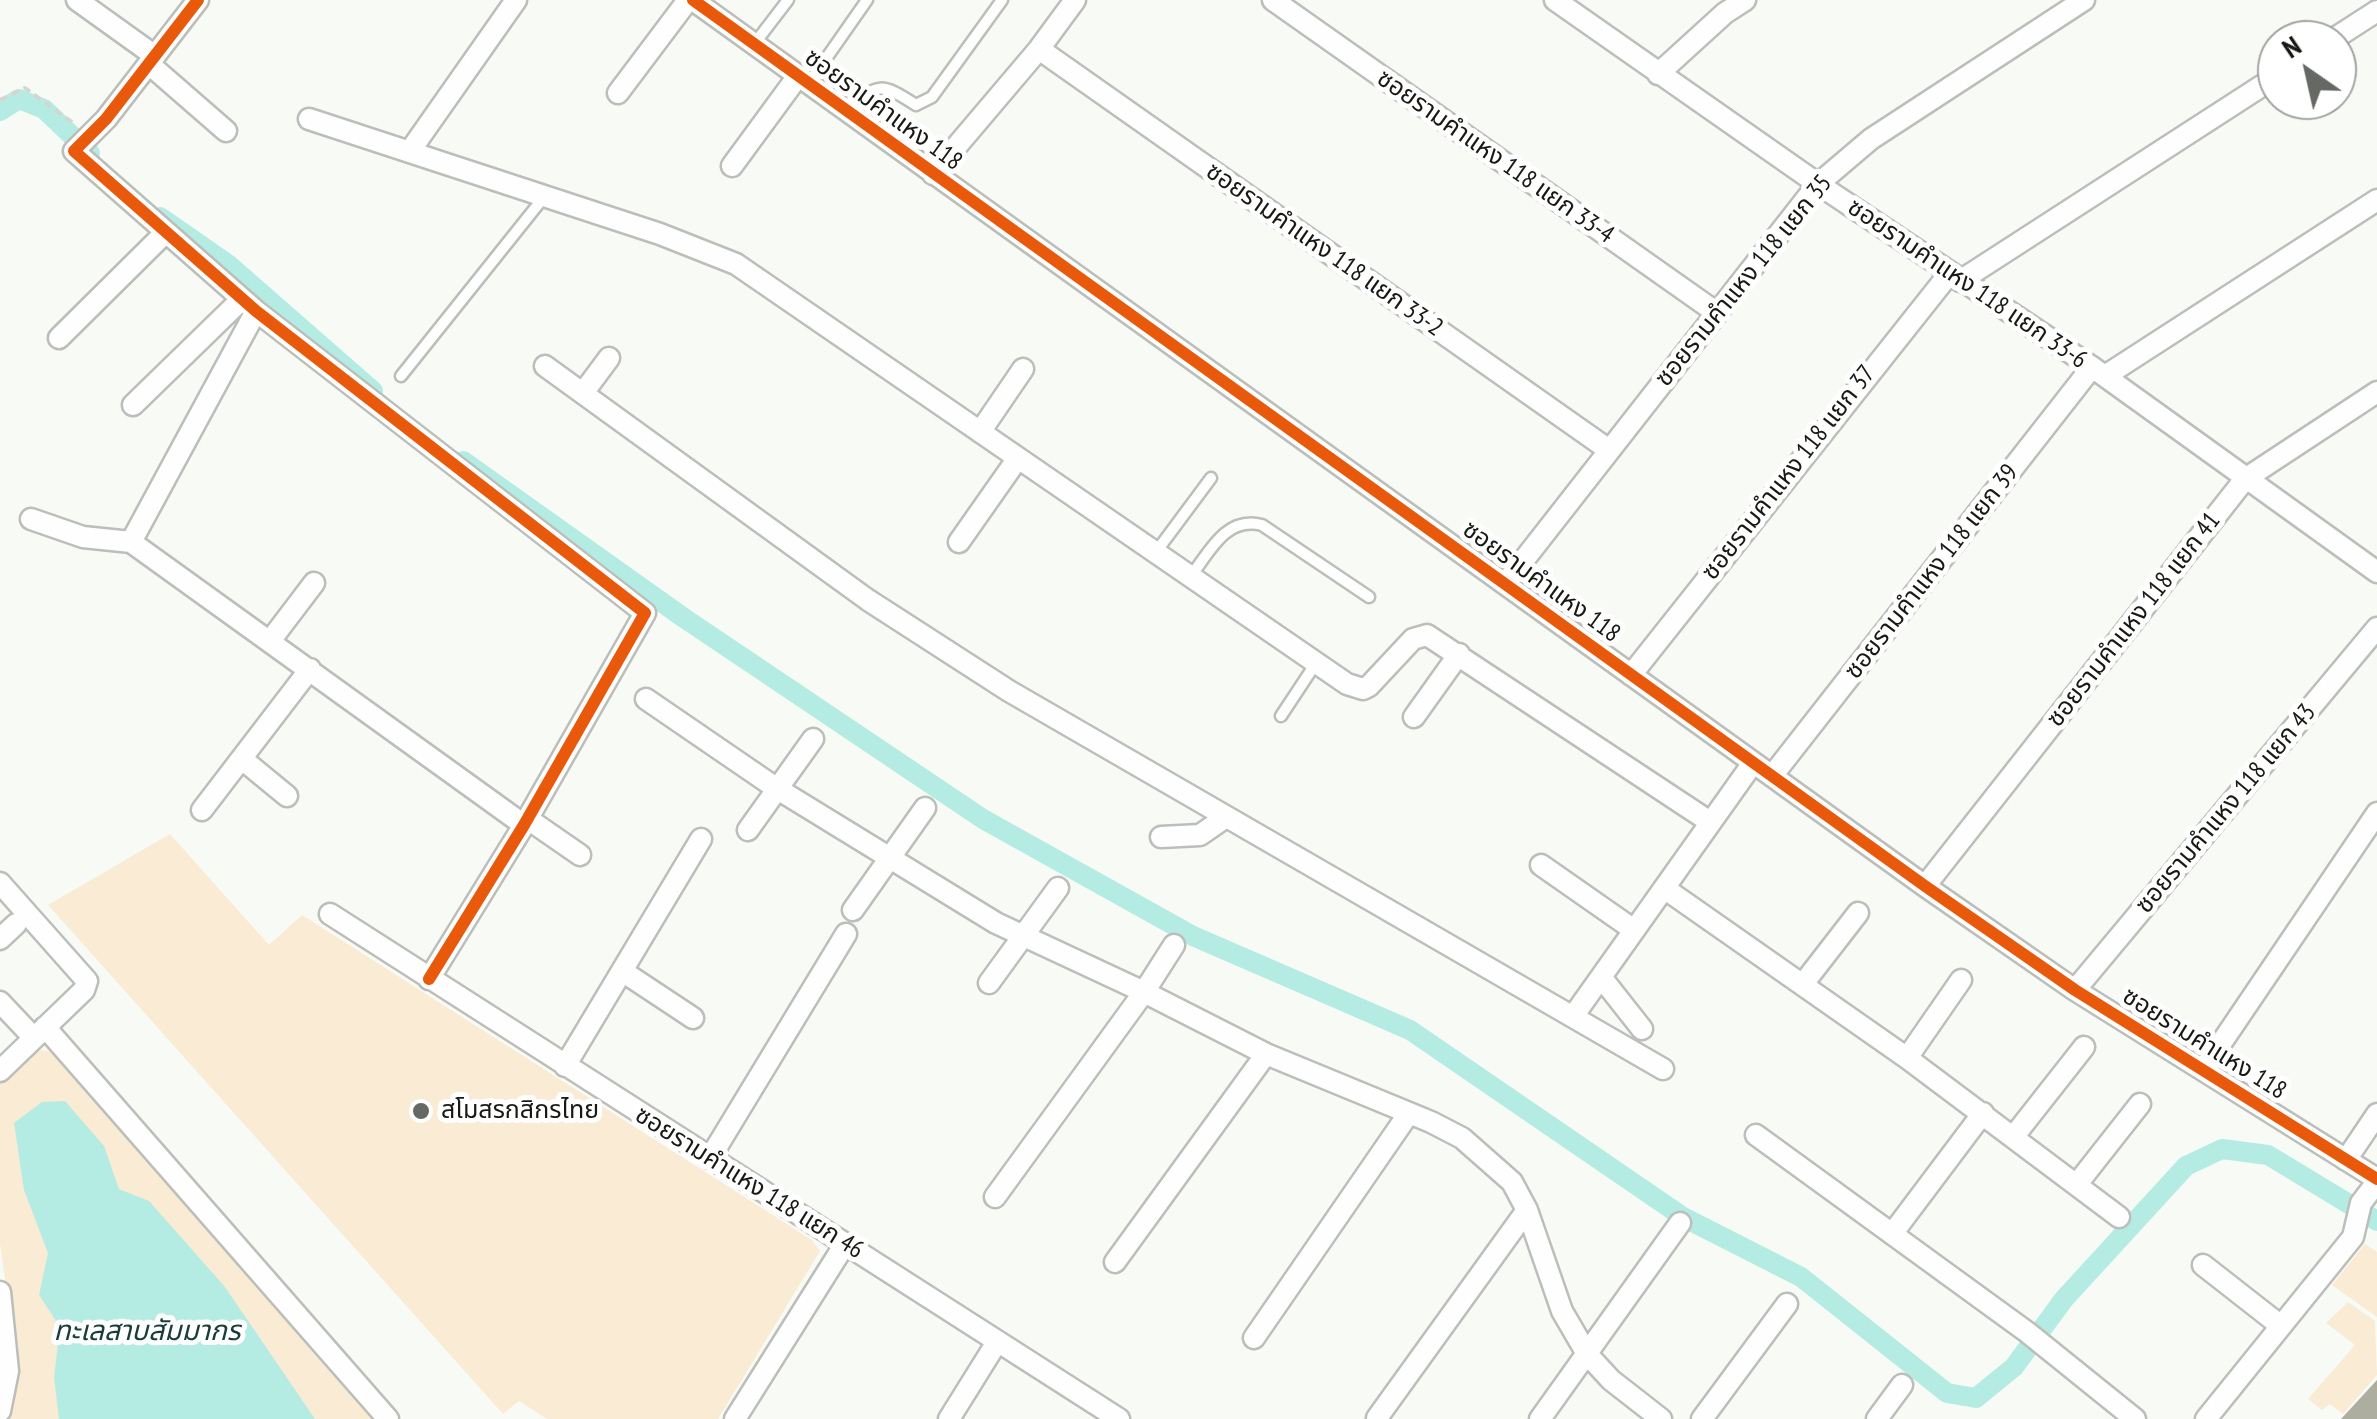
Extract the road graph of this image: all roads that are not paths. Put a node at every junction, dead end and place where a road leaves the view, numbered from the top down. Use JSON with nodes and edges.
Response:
{"nodes":[{"id":1,"x":77,"y":0,"type":"edge"},
{"id":2,"x":198,"y":0,"type":"edge"},
{"id":3,"x":516,"y":0,"type":"edge"},
{"id":4,"x":691,"y":0,"type":"edge"},
{"id":5,"x":788,"y":0,"type":"edge"},
{"id":6,"x":867,"y":0,"type":"edge"},
{"id":7,"x":1002,"y":0,"type":"edge"},
{"id":8,"x":1075,"y":0,"type":"edge"},
{"id":9,"x":1272,"y":0,"type":"edge"},
{"id":10,"x":1555,"y":0,"type":"edge"},
{"id":11,"x":1745,"y":0,"type":"edge"},
{"id":12,"x":2084,"y":0,"type":"edge"},
{"id":13,"x":104,"y":7,"type":"edge"},
{"id":14,"x":754,"y":44,"type":"junction"},
{"id":15,"x":1039,"y":49,"type":"junction"},
{"id":16,"x":152,"y":59,"type":"junction"},
{"id":17,"x":1658,"y":74,"type":"junction"},
{"id":18,"x":803,"y":80,"type":"junction"},
{"id":19,"x":2257,"y":89,"type":"edge"},
{"id":20,"x":618,"y":93,"type":"dead end"},
{"id":21,"x":849,"y":113,"type":"junction"},
{"id":22,"x":308,"y":119,"type":"dead end"},
{"id":23,"x":226,"y":132,"type":"dead end"},
{"id":24,"x":410,"y":151,"type":"junction"},
{"id":25,"x":732,"y":166,"type":"dead end"},
{"id":26,"x":933,"y":174,"type":"junction"},
{"id":27,"x":1818,"y":184,"type":"junction"},
{"id":28,"x":544,"y":196,"type":"junction"},
{"id":29,"x":2377,"y":200,"type":"edge"},
{"id":30,"x":166,"y":232,"type":"junction"},
{"id":31,"x":1954,"y":278,"type":"junction"},
{"id":32,"x":249,"y":305,"type":"junction"},
{"id":33,"x":1716,"y":314,"type":"junction"},
{"id":34,"x":59,"y":338,"type":"dead end"},
{"id":35,"x":610,"y":358,"type":"dead end"},
{"id":36,"x":545,"y":366,"type":"dead end"},
{"id":37,"x":1023,"y":370,"type":"dead end"},
{"id":38,"x":2099,"y":372,"type":"junction"},
{"id":39,"x":401,"y":376,"type":"dead end"},
{"id":40,"x":2377,"y":392,"type":"edge"},
{"id":41,"x":583,"y":393,"type":"junction"},
{"id":42,"x":132,"y":405,"type":"dead end"},
{"id":43,"x":980,"y":432,"type":"junction"},
{"id":44,"x":1609,"y":450,"type":"junction"},
{"id":45,"x":1018,"y":458,"type":"junction"},
{"id":46,"x":1210,"y":478,"type":"dead end"},
{"id":47,"x":2245,"y":478,"type":"junction"},
{"id":48,"x":31,"y":519,"type":"dead end"},
{"id":49,"x":131,"y":542,"type":"junction"},
{"id":50,"x":959,"y":542,"type":"dead end"},
{"id":51,"x":1156,"y":553,"type":"junction"},
{"id":52,"x":2377,"y":572,"type":"edge"},
{"id":53,"x":1190,"y":577,"type":"junction"},
{"id":54,"x":314,"y":583,"type":"dead end"},
{"id":55,"x":1505,"y":584,"type":"junction"},
{"id":56,"x":1369,"y":597,"type":"dead end"},
{"id":57,"x":2377,"y":628,"type":"edge"},
{"id":58,"x":270,"y":641,"type":"junction"},
{"id":59,"x":1460,"y":654,"type":"junction"},
{"id":60,"x":1316,"y":663,"type":"junction"},
{"id":61,"x":310,"y":669,"type":"junction"},
{"id":62,"x":1631,"y":675,"type":"junction"},
{"id":63,"x":646,"y":700,"type":"dead end"},
{"id":64,"x":1281,"y":716,"type":"dead end"},
{"id":65,"x":1414,"y":717,"type":"dead end"},
{"id":66,"x":813,"y":739,"type":"dead end"},
{"id":67,"x":242,"y":759,"type":"junction"},
{"id":68,"x":1753,"y":763,"type":"junction"},
{"id":69,"x":1772,"y":776,"type":"junction"},
{"id":70,"x":776,"y":788,"type":"junction"},
{"id":71,"x":287,"y":796,"type":"dead end"},
{"id":72,"x":925,"y":808,"type":"dead end"},
{"id":73,"x":202,"y":810,"type":"dead end"},
{"id":74,"x":2377,"y":813,"type":"edge"},
{"id":75,"x":1226,"y":817,"type":"junction"},
{"id":76,"x":526,"y":822,"type":"junction"},
{"id":77,"x":1710,"y":822,"type":"junction"},
{"id":78,"x":748,"y":830,"type":"dead end"},
{"id":79,"x":1161,"y":837,"type":"dead end"},
{"id":80,"x":701,"y":839,"type":"dead end"},
{"id":81,"x":580,"y":855,"type":"dead end"},
{"id":82,"x":888,"y":857,"type":"junction"},
{"id":83,"x":1541,"y":864,"type":"dead end"},
{"id":84,"x":0,"y":883,"type":"edge"},
{"id":85,"x":1925,"y":886,"type":"junction"},
{"id":86,"x":1058,"y":888,"type":"dead end"},
{"id":87,"x":1664,"y":888,"type":"junction"},
{"id":88,"x":852,"y":910,"type":"dead end"},
{"id":89,"x":1858,"y":913,"type":"dead end"},
{"id":90,"x":330,"y":914,"type":"dead end"},
{"id":91,"x":1634,"y":930,"type":"junction"},
{"id":92,"x":846,"y":934,"type":"dead end"},
{"id":93,"x":1024,"y":937,"type":"junction"},
{"id":94,"x":1174,"y":945,"type":"dead end"},
{"id":95,"x":622,"y":971,"type":"junction"},
{"id":96,"x":1602,"y":977,"type":"junction"},
{"id":97,"x":429,"y":979,"type":"junction"},
{"id":98,"x":1960,"y":980,"type":"dead end"},
{"id":99,"x":990,"y":983,"type":"dead end"},
{"id":100,"x":1803,"y":984,"type":"junction"},
{"id":101,"x":2075,"y":990,"type":"junction"},
{"id":102,"x":1144,"y":992,"type":"junction"},
{"id":103,"x":0,"y":1002,"type":"edge"},
{"id":104,"x":1574,"y":1015,"type":"junction"},
{"id":105,"x":693,"y":1018,"type":"dead end"},
{"id":106,"x":1642,"y":1030,"type":"dead end"},
{"id":107,"x":39,"y":1033,"type":"junction"},
{"id":108,"x":2084,"y":1047,"type":"dead end"},
{"id":109,"x":1266,"y":1054,"type":"junction"},
{"id":110,"x":1907,"y":1058,"type":"junction"},
{"id":111,"x":566,"y":1066,"type":"junction"},
{"id":112,"x":1663,"y":1069,"type":"dead end"},
{"id":113,"x":2203,"y":1070,"type":"junction"},
{"id":114,"x":0,"y":1071,"type":"edge"},
{"id":115,"x":2140,"y":1104,"type":"dead end"},
{"id":116,"x":1982,"y":1112,"type":"junction"},
{"id":117,"x":1409,"y":1113,"type":"junction"},
{"id":118,"x":2377,"y":1114,"type":"edge"},
{"id":119,"x":1756,"y":1135,"type":"dead end"},
{"id":120,"x":2014,"y":1136,"type":"junction"},
{"id":121,"x":710,"y":1158,"type":"junction"},
{"id":122,"x":2346,"y":1160,"type":"junction"},
{"id":123,"x":2377,"y":1180,"type":"edge"},
{"id":124,"x":2077,"y":1184,"type":"junction"},
{"id":125,"x":995,"y":1198,"type":"dead end"},
{"id":126,"x":1528,"y":1210,"type":"junction"},
{"id":127,"x":2119,"y":1217,"type":"dead end"},
{"id":128,"x":1680,"y":1223,"type":"dead end"},
{"id":129,"x":1892,"y":1234,"type":"junction"},
{"id":130,"x":844,"y":1244,"type":"junction"},
{"id":131,"x":1116,"y":1262,"type":"dead end"},
{"id":132,"x":2203,"y":1264,"type":"dead end"},
{"id":133,"x":0,"y":1292,"type":"edge"},
{"id":134,"x":1787,"y":1304,"type":"dead end"},
{"id":135,"x":2281,"y":1326,"type":"junction"},
{"id":136,"x":1254,"y":1338,"type":"dead end"},
{"id":137,"x":996,"y":1342,"type":"junction"},
{"id":138,"x":1587,"y":1354,"type":"junction"},
{"id":139,"x":1902,"y":1385,"type":"dead end"},
{"id":140,"x":0,"y":1411,"type":"edge"},
{"id":141,"x":1376,"y":1418,"type":"edge"},
{"id":142,"x":388,"y":1419,"type":"edge"},
{"id":143,"x":736,"y":1419,"type":"edge"},
{"id":144,"x":949,"y":1419,"type":"edge"},
{"id":145,"x":1119,"y":1419,"type":"edge"},
{"id":146,"x":1540,"y":1419,"type":"edge"},
{"id":147,"x":1662,"y":1419,"type":"edge"},
{"id":148,"x":1702,"y":1419,"type":"edge"},
{"id":149,"x":1876,"y":1419,"type":"edge"},
{"id":150,"x":2134,"y":1419,"type":"edge"},
{"id":151,"x":2206,"y":1419,"type":"edge"}],
"edges":[{"from":1,"to":13,"type":"street"},
{"from":2,"to":16,"type":"street"},
{"from":3,"to":24,"type":"street"},
{"from":4,"to":14,"type":"street","name":"ซอยรามคำแหง 118"},
{"from":4,"to":20,"type":"street"},
{"from":5,"to":14,"type":"lane"},
{"from":6,"to":18,"type":"lane"},
{"from":7,"to":21,"type":"lane"},
{"from":8,"to":15,"type":"street"},
{"from":9,"to":33,"type":"street","name":"ซอยรามคำแหง 118 แยก 33-4"},
{"from":10,"to":17,"type":"street","name":"ซอยรามคำแหง 118 แยก 33-6"},
{"from":11,"to":17,"type":"street"},
{"from":12,"to":27,"type":"street","name":"ซอยรามคำแหง 118 แยก 35"},
{"from":13,"to":16,"type":"street"},
{"from":14,"to":18,"type":"street","name":"ซอยรามคำแหง 118"},
{"from":15,"to":26,"type":"street"},
{"from":15,"to":44,"type":"street","name":"ซอยรามคำแหง 118 แยก 33-2"},
{"from":16,"to":23,"type":"street"},
{"from":16,"to":30,"type":"street"},
{"from":17,"to":27,"type":"street","name":"ซอยรามคำแหง 118 แยก 33-6"},
{"from":18,"to":21,"type":"street","name":"ซอยรามคำแหง 118"},
{"from":18,"to":25,"type":"street"},
{"from":19,"to":31,"type":"street","name":"ซอยรามคำแหง 118 แยก 37"},
{"from":21,"to":26,"type":"street","name":"ซอยรามคำแหง 118"},
{"from":22,"to":24,"type":"street"},
{"from":24,"to":28,"type":"street"},
{"from":26,"to":55,"type":"street","name":"ซอยรามคำแหง 118"},
{"from":27,"to":31,"type":"street","name":"ซอยรามคำแหง 118 แยก 33-6"},
{"from":27,"to":33,"type":"street","name":"ซอยรามคำแหง 118 แยก 35"},
{"from":28,"to":39,"type":"lane"},
{"from":28,"to":43,"type":"street"},
{"from":29,"to":38,"type":"street","name":"ซอยรามคำแหง 118 แยก 39"},
{"from":30,"to":32,"type":"street"},
{"from":30,"to":34,"type":"street"},
{"from":31,"to":38,"type":"street","name":"ซอยรามคำแหง 118 แยก 33-6"},
{"from":31,"to":62,"type":"street","name":"ซอยรามคำแหง 118 แยก 37"},
{"from":32,"to":42,"type":"street"},
{"from":32,"to":49,"type":"street"},
{"from":32,"to":76,"type":"street"},
{"from":33,"to":44,"type":"street","name":"ซอยรามคำแหง 118 แยก 35"},
{"from":35,"to":41,"type":"street"},
{"from":36,"to":41,"type":"street"},
{"from":37,"to":43,"type":"street"},
{"from":38,"to":47,"type":"street","name":"ซอยรามคำแหง 118 แยก 33-6"},
{"from":38,"to":69,"type":"street","name":"ซอยรามคำแหง 118 แยก 39"},
{"from":40,"to":47,"type":"street","name":"ซอยรามคำแหง 118 แยก 41"},
{"from":41,"to":75,"type":"street"},
{"from":43,"to":45,"type":"street"},
{"from":44,"to":55,"type":"street","name":"ซอยรามคำแหง 118 แยก 35"},
{"from":45,"to":50,"type":"street"},
{"from":45,"to":51,"type":"street"},
{"from":46,"to":51,"type":"lane"},
{"from":47,"to":52,"type":"street","name":"ซอยรามคำแหง 118 แยก 33-6"},
{"from":47,"to":85,"type":"street","name":"ซอยรามคำแหง 118 แยก 41"},
{"from":48,"to":49,"type":"street"},
{"from":49,"to":58,"type":"street"},
{"from":51,"to":53,"type":"street"},
{"from":53,"to":56,"type":"lane"},
{"from":53,"to":60,"type":"street"},
{"from":54,"to":58,"type":"street"},
{"from":55,"to":62,"type":"street","name":"ซอยรามคำแหง 118"},
{"from":57,"to":101,"type":"street","name":"ซอยรามคำแหง 118 แยก 43"},
{"from":58,"to":61,"type":"street"},
{"from":59,"to":60,"type":"street"},
{"from":59,"to":65,"type":"street"},
{"from":59,"to":77,"type":"street"},
{"from":60,"to":64,"type":"lane"},
{"from":61,"to":67,"type":"street"},
{"from":61,"to":76,"type":"street"},
{"from":62,"to":68,"type":"street","name":"ซอยรามคำแหง 118"},
{"from":63,"to":70,"type":"street"},
{"from":66,"to":70,"type":"street"},
{"from":67,"to":71,"type":"street"},
{"from":67,"to":73,"type":"street"},
{"from":68,"to":69,"type":"street","name":"ซอยรามคำแหง 118"},
{"from":68,"to":77,"type":"street"},
{"from":69,"to":85,"type":"street","name":"ซอยรามคำแหง 118"},
{"from":70,"to":78,"type":"street"},
{"from":70,"to":82,"type":"street"},
{"from":72,"to":82,"type":"street"},
{"from":74,"to":113,"type":"street"},
{"from":75,"to":79,"type":"street"},
{"from":75,"to":104,"type":"street"},
{"from":76,"to":81,"type":"street"},
{"from":76,"to":97,"type":"street"},
{"from":77,"to":87,"type":"street"},
{"from":80,"to":95,"type":"street"},
{"from":82,"to":88,"type":"street"},
{"from":82,"to":93,"type":"street"},
{"from":83,"to":91,"type":"street"},
{"from":84,"to":107,"type":"street"},
{"from":85,"to":101,"type":"street","name":"ซอยรามคำแหง 118"},
{"from":86,"to":93,"type":"street"},
{"from":87,"to":91,"type":"street"},
{"from":87,"to":100,"type":"street"},
{"from":89,"to":100,"type":"street"},
{"from":90,"to":97,"type":"street","name":"ซอยรามคำแหง 118 แยก 46"},
{"from":91,"to":96,"type":"street"},
{"from":92,"to":121,"type":"street"},
{"from":93,"to":99,"type":"street"},
{"from":93,"to":102,"type":"street"},
{"from":94,"to":102,"type":"street"},
{"from":95,"to":105,"type":"street"},
{"from":95,"to":111,"type":"street"},
{"from":96,"to":104,"type":"street"},
{"from":96,"to":106,"type":"street"},
{"from":97,"to":111,"type":"street","name":"ซอยรามคำแหง 118 แยก 46"},
{"from":98,"to":110,"type":"street"},
{"from":100,"to":110,"type":"street"},
{"from":101,"to":113,"type":"street","name":"ซอยรามคำแหง 118"},
{"from":102,"to":109,"type":"street"},
{"from":102,"to":125,"type":"street"},
{"from":103,"to":107,"type":"street"},
{"from":104,"to":112,"type":"street"},
{"from":107,"to":114,"type":"street"},
{"from":107,"to":142,"type":"street"},
{"from":108,"to":120,"type":"street"},
{"from":109,"to":117,"type":"street"},
{"from":109,"to":131,"type":"street"},
{"from":110,"to":116,"type":"street"},
{"from":111,"to":121,"type":"street","name":"ซอยรามคำแหง 118 แยก 46"},
{"from":113,"to":122,"type":"street","name":"ซอยรามคำแหง 118"},
{"from":115,"to":124,"type":"street"},
{"from":116,"to":120,"type":"street"},
{"from":116,"to":129,"type":"street"},
{"from":117,"to":126,"type":"street"},
{"from":117,"to":136,"type":"street"},
{"from":118,"to":122,"type":"street"},
{"from":119,"to":129,"type":"street"},
{"from":120,"to":124,"type":"street"},
{"from":121,"to":130,"type":"street","name":"ซอยรามคำแหง 118 แยก 46"},
{"from":122,"to":123,"type":"street","name":"ซอยรามคำแหง 118"},
{"from":123,"to":135,"type":"street"},
{"from":124,"to":127,"type":"street"},
{"from":126,"to":138,"type":"street"},
{"from":126,"to":141,"type":"street"},
{"from":128,"to":138,"type":"street"},
{"from":129,"to":150,"type":"street"},
{"from":130,"to":137,"type":"street","name":"ซอยรามคำแหง 118 แยก 46"},
{"from":130,"to":143,"type":"street"},
{"from":132,"to":135,"type":"street"},
{"from":133,"to":140,"type":"street"},
{"from":134,"to":148,"type":"street"},
{"from":135,"to":151,"type":"street"},
{"from":137,"to":144,"type":"street"},
{"from":137,"to":145,"type":"street","name":"ซอยรามคำแหง 118 แยก 46"},
{"from":138,"to":146,"type":"street"},
{"from":138,"to":147,"type":"street"},
{"from":139,"to":149,"type":"street"}]}
